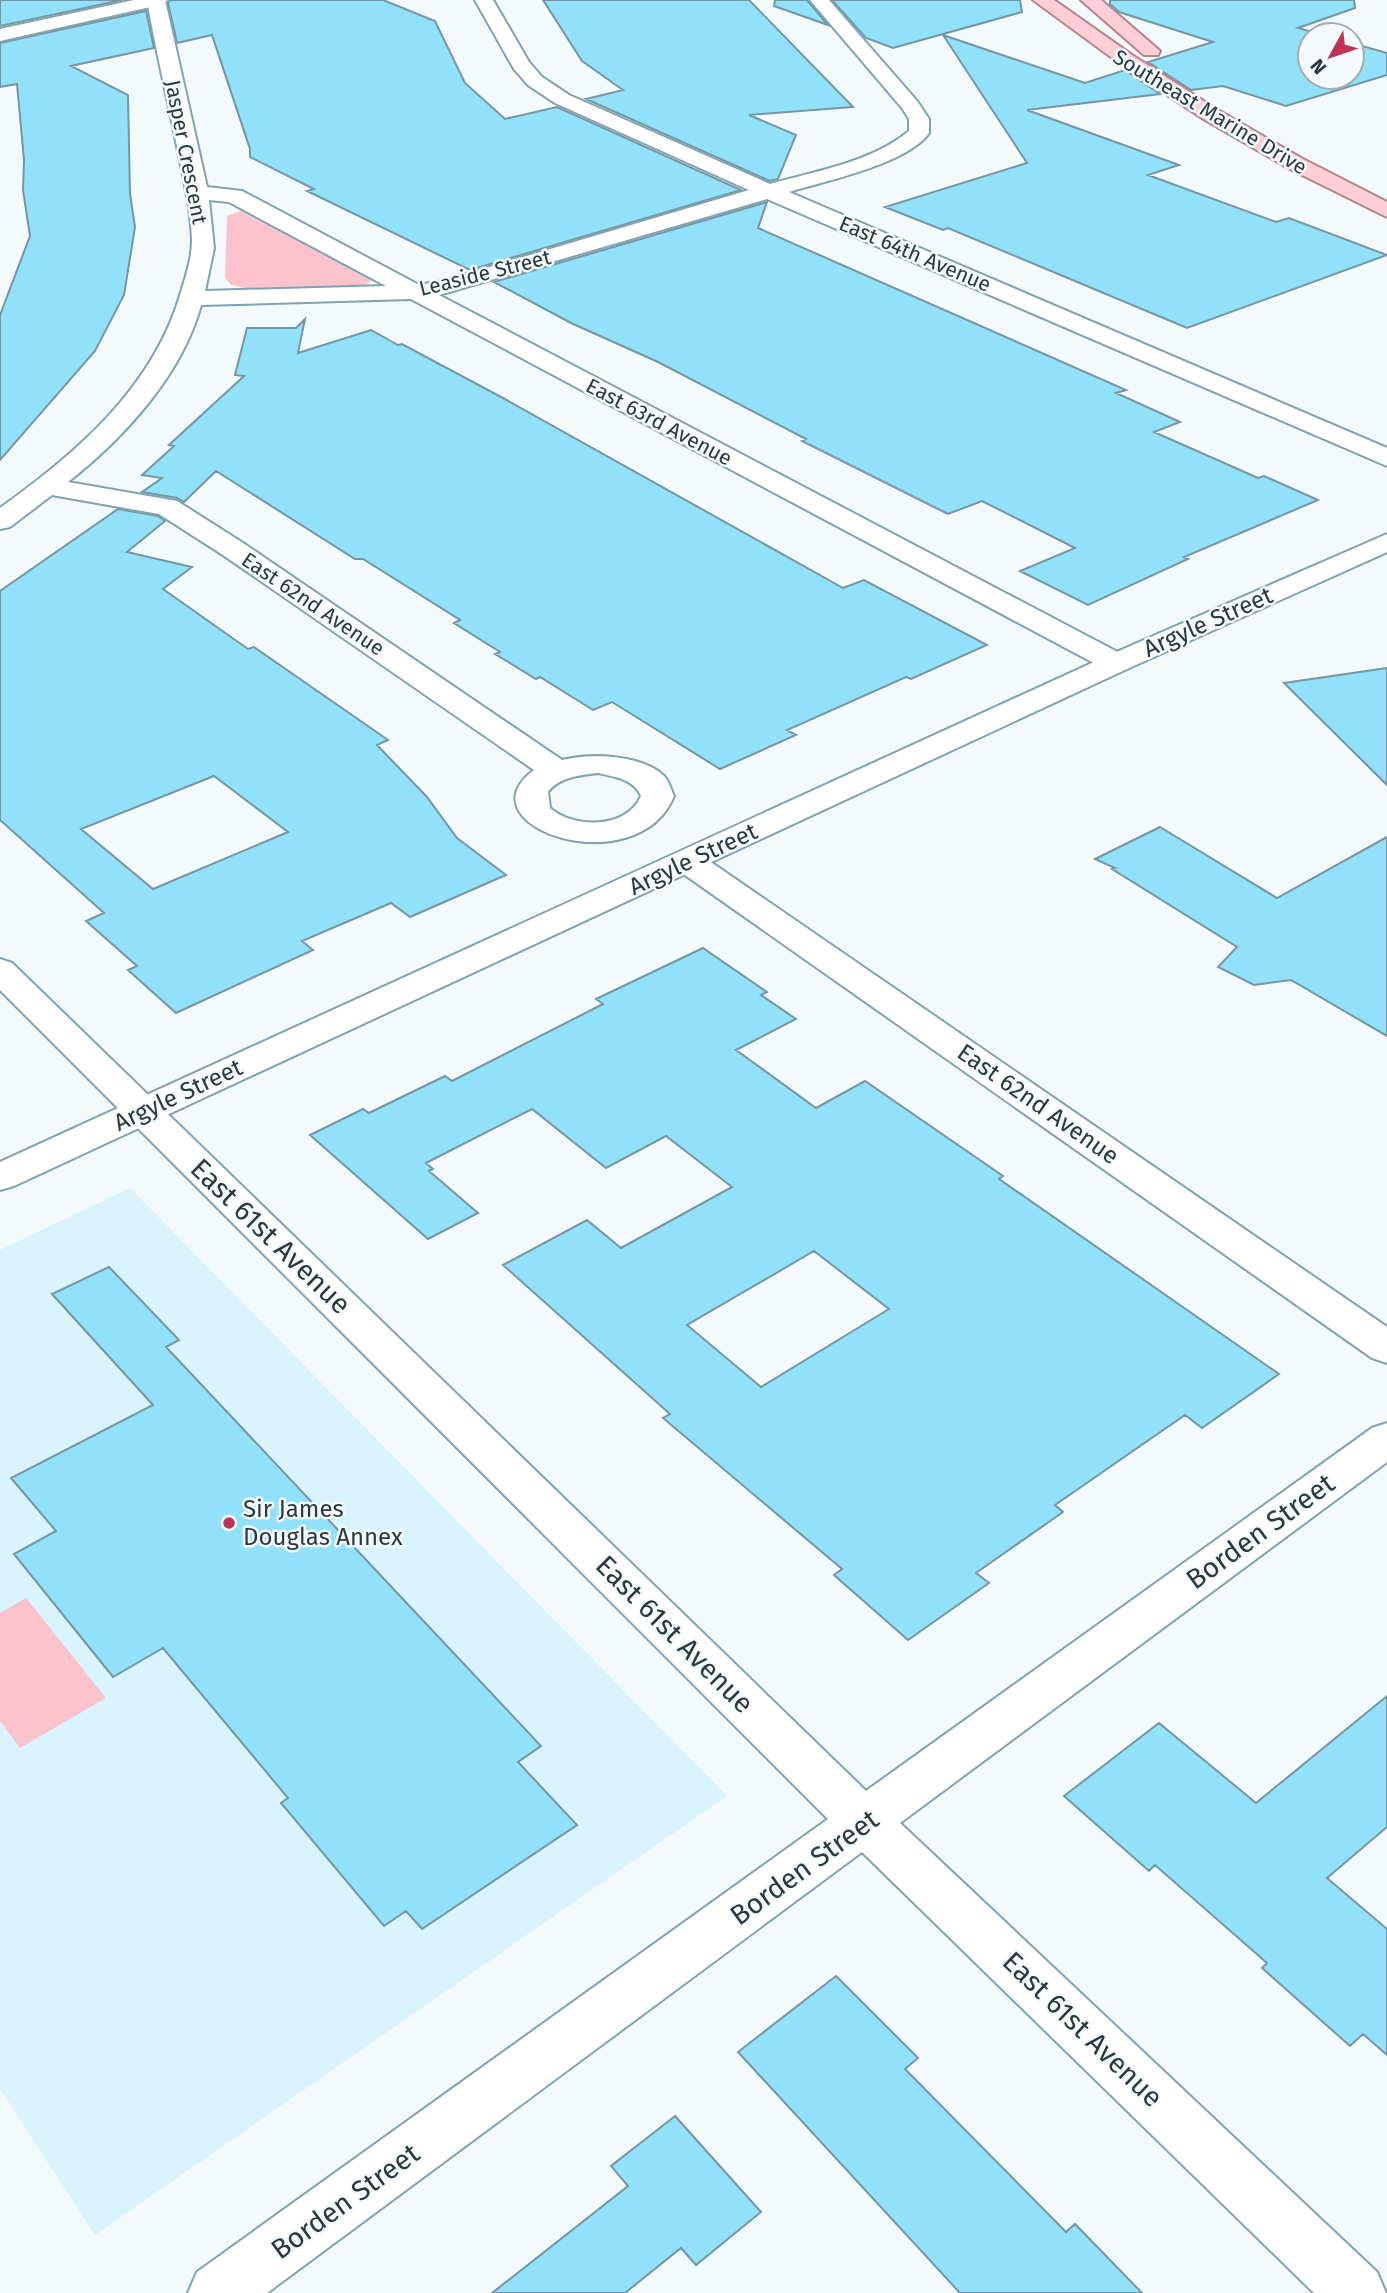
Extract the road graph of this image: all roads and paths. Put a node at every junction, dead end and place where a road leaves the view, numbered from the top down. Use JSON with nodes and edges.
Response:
{"nodes":[{"id":1,"x":157,"y":0,"type":"edge"},
{"id":2,"x":484,"y":0,"type":"edge"},
{"id":3,"x":819,"y":0,"type":"edge"},
{"id":4,"x":1042,"y":0,"type":"edge"},
{"id":5,"x":1090,"y":0,"type":"edge"},
{"id":6,"x":0,"y":35,"type":"edge"},
{"id":7,"x":1167,"y":62,"type":"dead end"},
{"id":8,"x":768,"y":191,"type":"junction"},
{"id":9,"x":197,"y":192,"type":"junction"},
{"id":10,"x":1387,"y":210,"type":"edge"},
{"id":11,"x":415,"y":292,"type":"junction"},
{"id":12,"x":193,"y":298,"type":"junction"},
{"id":13,"x":1387,"y":458,"type":"edge"},
{"id":14,"x":49,"y":487,"type":"junction"},
{"id":15,"x":0,"y":521,"type":"edge"},
{"id":16,"x":1387,"y":542,"type":"edge"},
{"id":17,"x":1116,"y":663,"type":"junction"},
{"id":18,"x":557,"y":771,"type":"dead end"},
{"id":19,"x":687,"y":861,"type":"junction"},
{"id":20,"x":0,"y":970,"type":"edge"},
{"id":21,"x":144,"y":1111,"type":"junction"},
{"id":22,"x":0,"y":1177,"type":"edge"},
{"id":23,"x":1387,"y":1348,"type":"edge"},
{"id":24,"x":1387,"y":1439,"type":"edge"},
{"id":25,"x":865,"y":1823,"type":"junction"},
{"id":26,"x":218,"y":2293,"type":"edge"},
{"id":27,"x":1356,"y":2293,"type":"edge"}],
"edges":[{"from":1,"to":6,"type":"street"},
{"from":1,"to":9,"type":"street","name":"Jasper Crescent"},
{"from":2,"to":8,"type":"street","name":"East 64th Avenue"},
{"from":3,"to":8,"type":"street","name":"Leaside Street"},
{"from":4,"to":10,"type":"main road","name":"Southeast Marine Drive"},
{"from":5,"to":7,"type":"main road","name":"Southeast Marine Drive"},
{"from":8,"to":11,"type":"street","name":"Leaside Street"},
{"from":8,"to":13,"type":"street","name":"East 64th Avenue"},
{"from":9,"to":11,"type":"street","name":"East 63rd Avenue"},
{"from":9,"to":12,"type":"street","name":"Jasper Crescent"},
{"from":11,"to":12,"type":"street","name":"Leaside Street"},
{"from":11,"to":17,"type":"street","name":"East 63rd Avenue"},
{"from":12,"to":14,"type":"street","name":"Jasper Crescent"},
{"from":14,"to":15,"type":"street","name":"Jasper Crescent"},
{"from":14,"to":18,"type":"street","name":"East 62nd Avenue"},
{"from":16,"to":17,"type":"street","name":"Argyle Street"},
{"from":17,"to":19,"type":"street","name":"Argyle Street"},
{"from":19,"to":21,"type":"street","name":"Argyle Street"},
{"from":19,"to":23,"type":"street","name":"East 62nd Avenue"},
{"from":20,"to":21,"type":"street","name":"East 61st Avenue"},
{"from":21,"to":22,"type":"street","name":"Argyle Street"},
{"from":21,"to":25,"type":"street","name":"East 61st Avenue"},
{"from":24,"to":25,"type":"street","name":"Borden Street"},
{"from":25,"to":26,"type":"street","name":"Borden Street"},
{"from":25,"to":27,"type":"street","name":"East 61st Avenue"}]}
